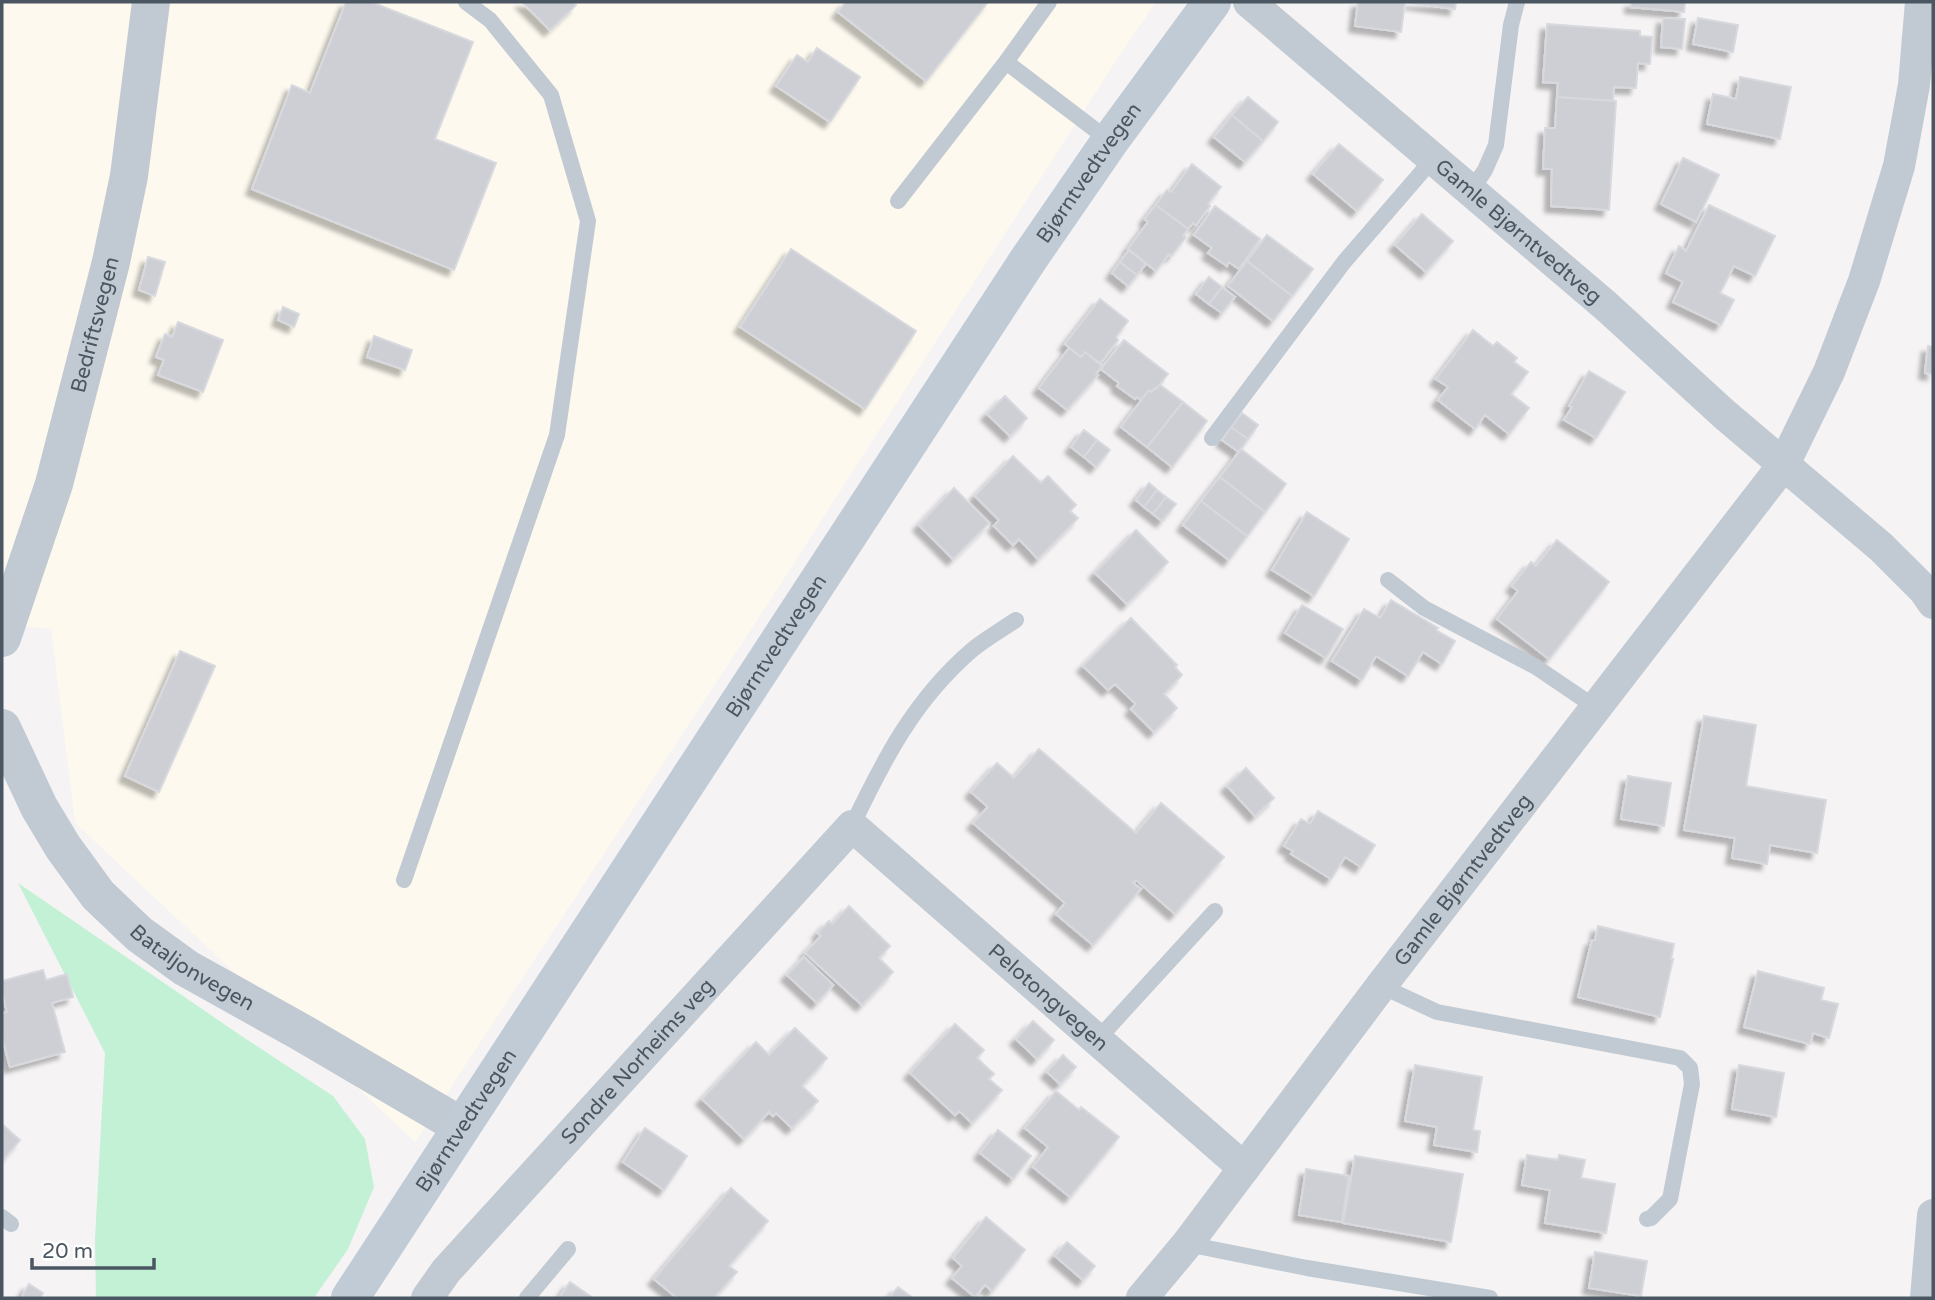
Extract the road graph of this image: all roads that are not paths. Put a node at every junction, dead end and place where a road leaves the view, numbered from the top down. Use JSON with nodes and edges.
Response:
{"nodes":[{"id":1,"x":151,"y":2,"type":"edge"},
{"id":2,"x":466,"y":2,"type":"edge"},
{"id":3,"x":1049,"y":2,"type":"edge"},
{"id":4,"x":1212,"y":2,"type":"edge"},
{"id":5,"x":1249,"y":2,"type":"edge"},
{"id":6,"x":1517,"y":2,"type":"edge"},
{"id":7,"x":1921,"y":2,"type":"edge"},
{"id":8,"x":1006,"y":62,"type":"junction"},
{"id":9,"x":1110,"y":141,"type":"junction"},
{"id":10,"x":1433,"y":159,"type":"junction"},
{"id":11,"x":1471,"y":191,"type":"junction"},
{"id":12,"x":898,"y":201,"type":"dead end"},
{"id":13,"x":1212,"y":438,"type":"dead end"},
{"id":14,"x":1784,"y":464,"type":"junction"},
{"id":15,"x":1388,"y":580,"type":"dead end"},
{"id":16,"x":1930,"y":591,"type":"edge"},
{"id":17,"x":1016,"y":620,"type":"dead end"},
{"id":18,"x":2,"y":638,"type":"edge"},
{"id":19,"x":1595,"y":707,"type":"junction"},
{"id":20,"x":2,"y":728,"type":"edge"},
{"id":21,"x":852,"y":827,"type":"junction"},
{"id":22,"x":404,"y":880,"type":"dead end"},
{"id":23,"x":1215,"y":911,"type":"dead end"},
{"id":24,"x":1381,"y":986,"type":"junction"},
{"id":25,"x":1097,"y":1040,"type":"junction"},
{"id":26,"x":461,"y":1126,"type":"junction"},
{"id":27,"x":1244,"y":1168,"type":"junction"},
{"id":28,"x":1933,"y":1215,"type":"edge"},
{"id":29,"x":1647,"y":1219,"type":"dead end"},
{"id":30,"x":1187,"y":1244,"type":"junction"},
{"id":31,"x":568,"y":1249,"type":"dead end"},
{"id":32,"x":350,"y":1298,"type":"edge"},
{"id":33,"x":427,"y":1298,"type":"edge"},
{"id":34,"x":527,"y":1298,"type":"edge"},
{"id":35,"x":1142,"y":1298,"type":"edge"},
{"id":36,"x":1490,"y":1298,"type":"edge"},
{"id":37,"x":1926,"y":1298,"type":"edge"}],
"edges":[{"from":1,"to":18,"type":"street","name":"Bedriftsvegen"},
{"from":2,"to":22,"type":"lane"},
{"from":3,"to":8,"type":"lane"},
{"from":4,"to":9,"type":"main road","name":"Bjørntvedtvegen"},
{"from":5,"to":10,"type":"street","name":"Gamle Bjørntvedtveg"},
{"from":6,"to":11,"type":"lane"},
{"from":7,"to":14,"type":"street","name":"Gamle Bjørntvedtveg"},
{"from":8,"to":9,"type":"lane"},
{"from":8,"to":12,"type":"lane"},
{"from":9,"to":26,"type":"main road","name":"Bjørntvedtvegen"},
{"from":10,"to":11,"type":"street","name":"Gamle Bjørntvedtveg"},
{"from":10,"to":13,"type":"lane"},
{"from":11,"to":14,"type":"street","name":"Gamle Bjørntvedtveg"},
{"from":14,"to":16,"type":"street","name":"Gamle Bjørntvedtveg"},
{"from":14,"to":19,"type":"street","name":"Gamle Bjørntvedtveg"},
{"from":15,"to":19,"type":"lane"},
{"from":17,"to":21,"type":"lane"},
{"from":19,"to":24,"type":"street","name":"Gamle Bjørntvedtveg"},
{"from":20,"to":26,"type":"street","name":"Bataljonvegen"},
{"from":21,"to":25,"type":"street","name":"Pelotongvegen"},
{"from":21,"to":33,"type":"street","name":"Sondre Norheims veg"},
{"from":23,"to":25,"type":"lane"},
{"from":24,"to":27,"type":"street","name":"Gamle Bjørntvedtveg"},
{"from":24,"to":29,"type":"lane"},
{"from":25,"to":27,"type":"street","name":"Pelotongvegen"},
{"from":26,"to":32,"type":"main road","name":"Bjørntvedtvegen"},
{"from":27,"to":30,"type":"street","name":"Gamle Bjørntvedtveg"},
{"from":28,"to":37,"type":"street"},
{"from":30,"to":35,"type":"street","name":"Gamle Bjørntvedtveg"},
{"from":30,"to":36,"type":"lane"},
{"from":31,"to":34,"type":"lane"}]}
